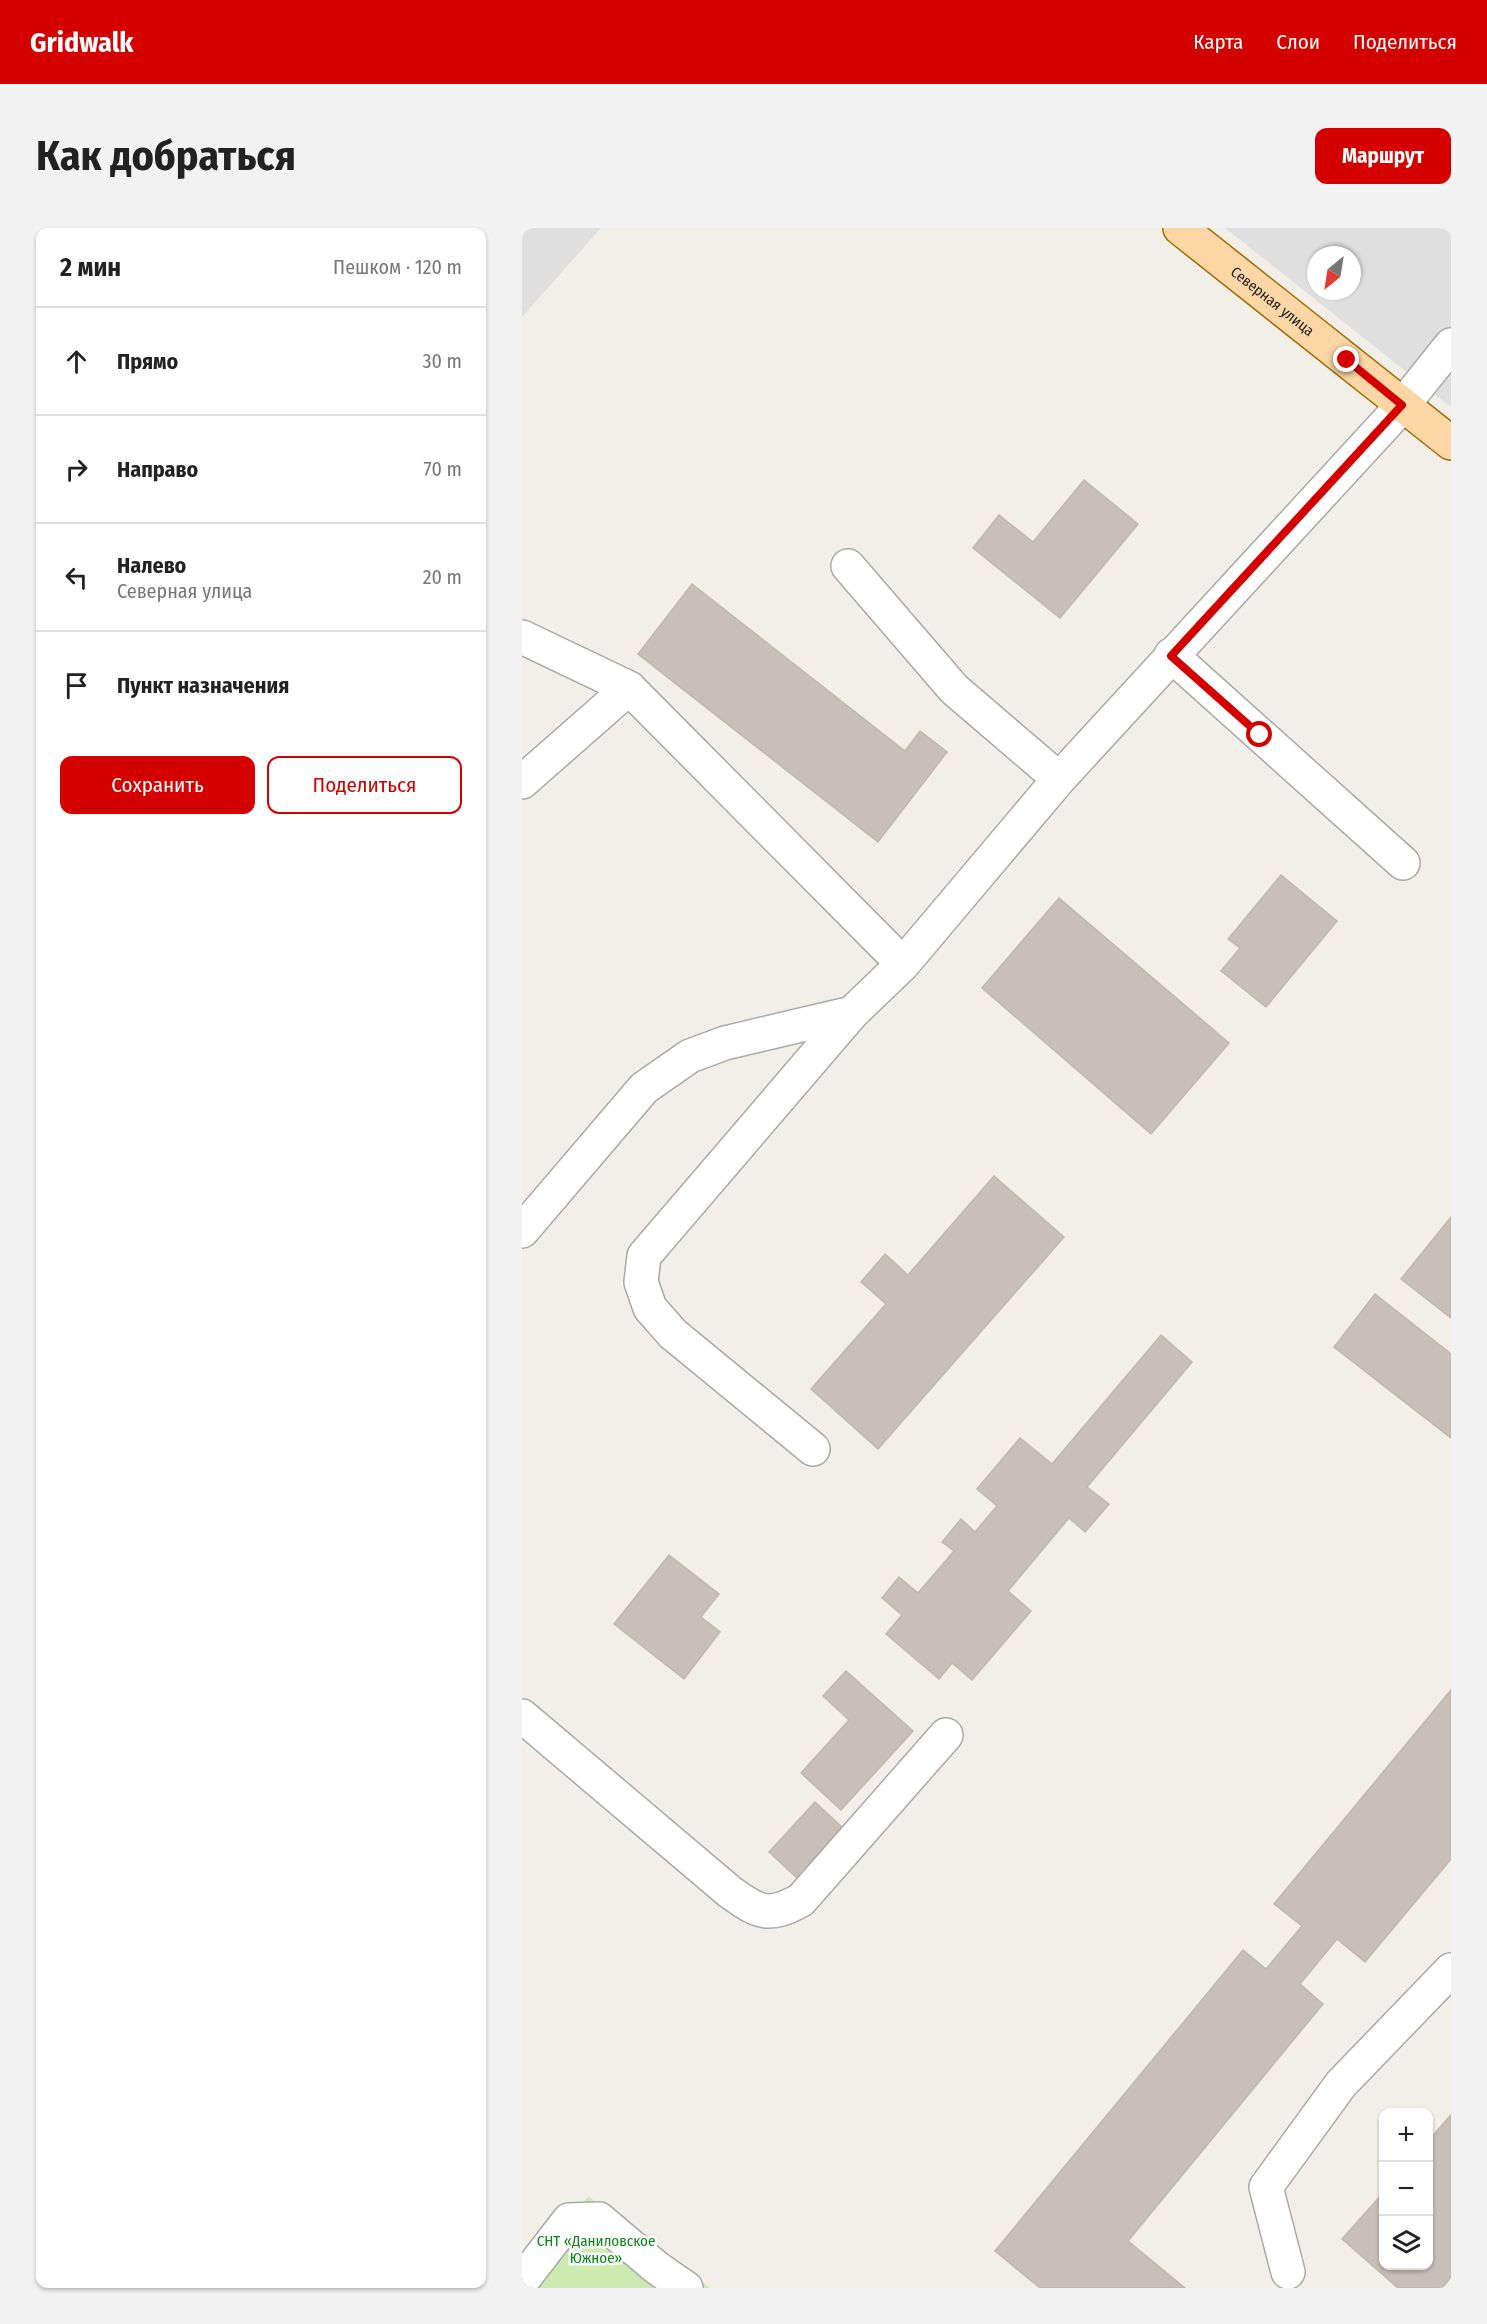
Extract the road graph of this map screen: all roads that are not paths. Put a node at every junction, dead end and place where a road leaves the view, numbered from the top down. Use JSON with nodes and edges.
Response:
{"nodes":[{"id":1,"x":1180,"y":228,"type":"edge"},
{"id":2,"x":1451,"y":345,"type":"edge"},
{"id":3,"x":1402,"y":405,"type":"junction"},
{"id":4,"x":1451,"y":443,"type":"edge"},
{"id":5,"x":848,"y":566,"type":"dead end"},
{"id":6,"x":522,"y":637,"type":"edge"},
{"id":7,"x":1171,"y":656,"type":"junction"},
{"id":8,"x":629,"y":687,"type":"junction"},
{"id":9,"x":1059,"y":779,"type":"junction"},
{"id":10,"x":522,"y":782,"type":"edge"},
{"id":11,"x":1403,"y":863,"type":"dead end"},
{"id":12,"x":903,"y":964,"type":"junction"},
{"id":13,"x":852,"y":1014,"type":"junction"},
{"id":14,"x":522,"y":1231,"type":"edge"},
{"id":15,"x":813,"y":1449,"type":"dead end"},
{"id":16,"x":522,"y":1716,"type":"edge"},
{"id":17,"x":946,"y":1735,"type":"dead end"},
{"id":18,"x":1451,"y":1970,"type":"edge"},
{"id":19,"x":1288,"y":2272,"type":"dead end"},
{"id":20,"x":522,"y":2281,"type":"edge"},
{"id":21,"x":686,"y":2288,"type":"edge"}],
"edges":[{"from":1,"to":3,"type":"main road","name":"Северная улица"},
{"from":2,"to":3,"type":"street"},
{"from":3,"to":4,"type":"main road","name":"Северная улица"},
{"from":3,"to":7,"type":"street"},
{"from":5,"to":9,"type":"street"},
{"from":6,"to":8,"type":"street"},
{"from":7,"to":9,"type":"street"},
{"from":7,"to":11,"type":"street"},
{"from":8,"to":10,"type":"street"},
{"from":8,"to":12,"type":"street"},
{"from":9,"to":12,"type":"street"},
{"from":12,"to":13,"type":"street"},
{"from":13,"to":14,"type":"street"},
{"from":13,"to":15,"type":"street"},
{"from":16,"to":17,"type":"street"},
{"from":18,"to":19,"type":"street"},
{"from":20,"to":21,"type":"street"}]}
